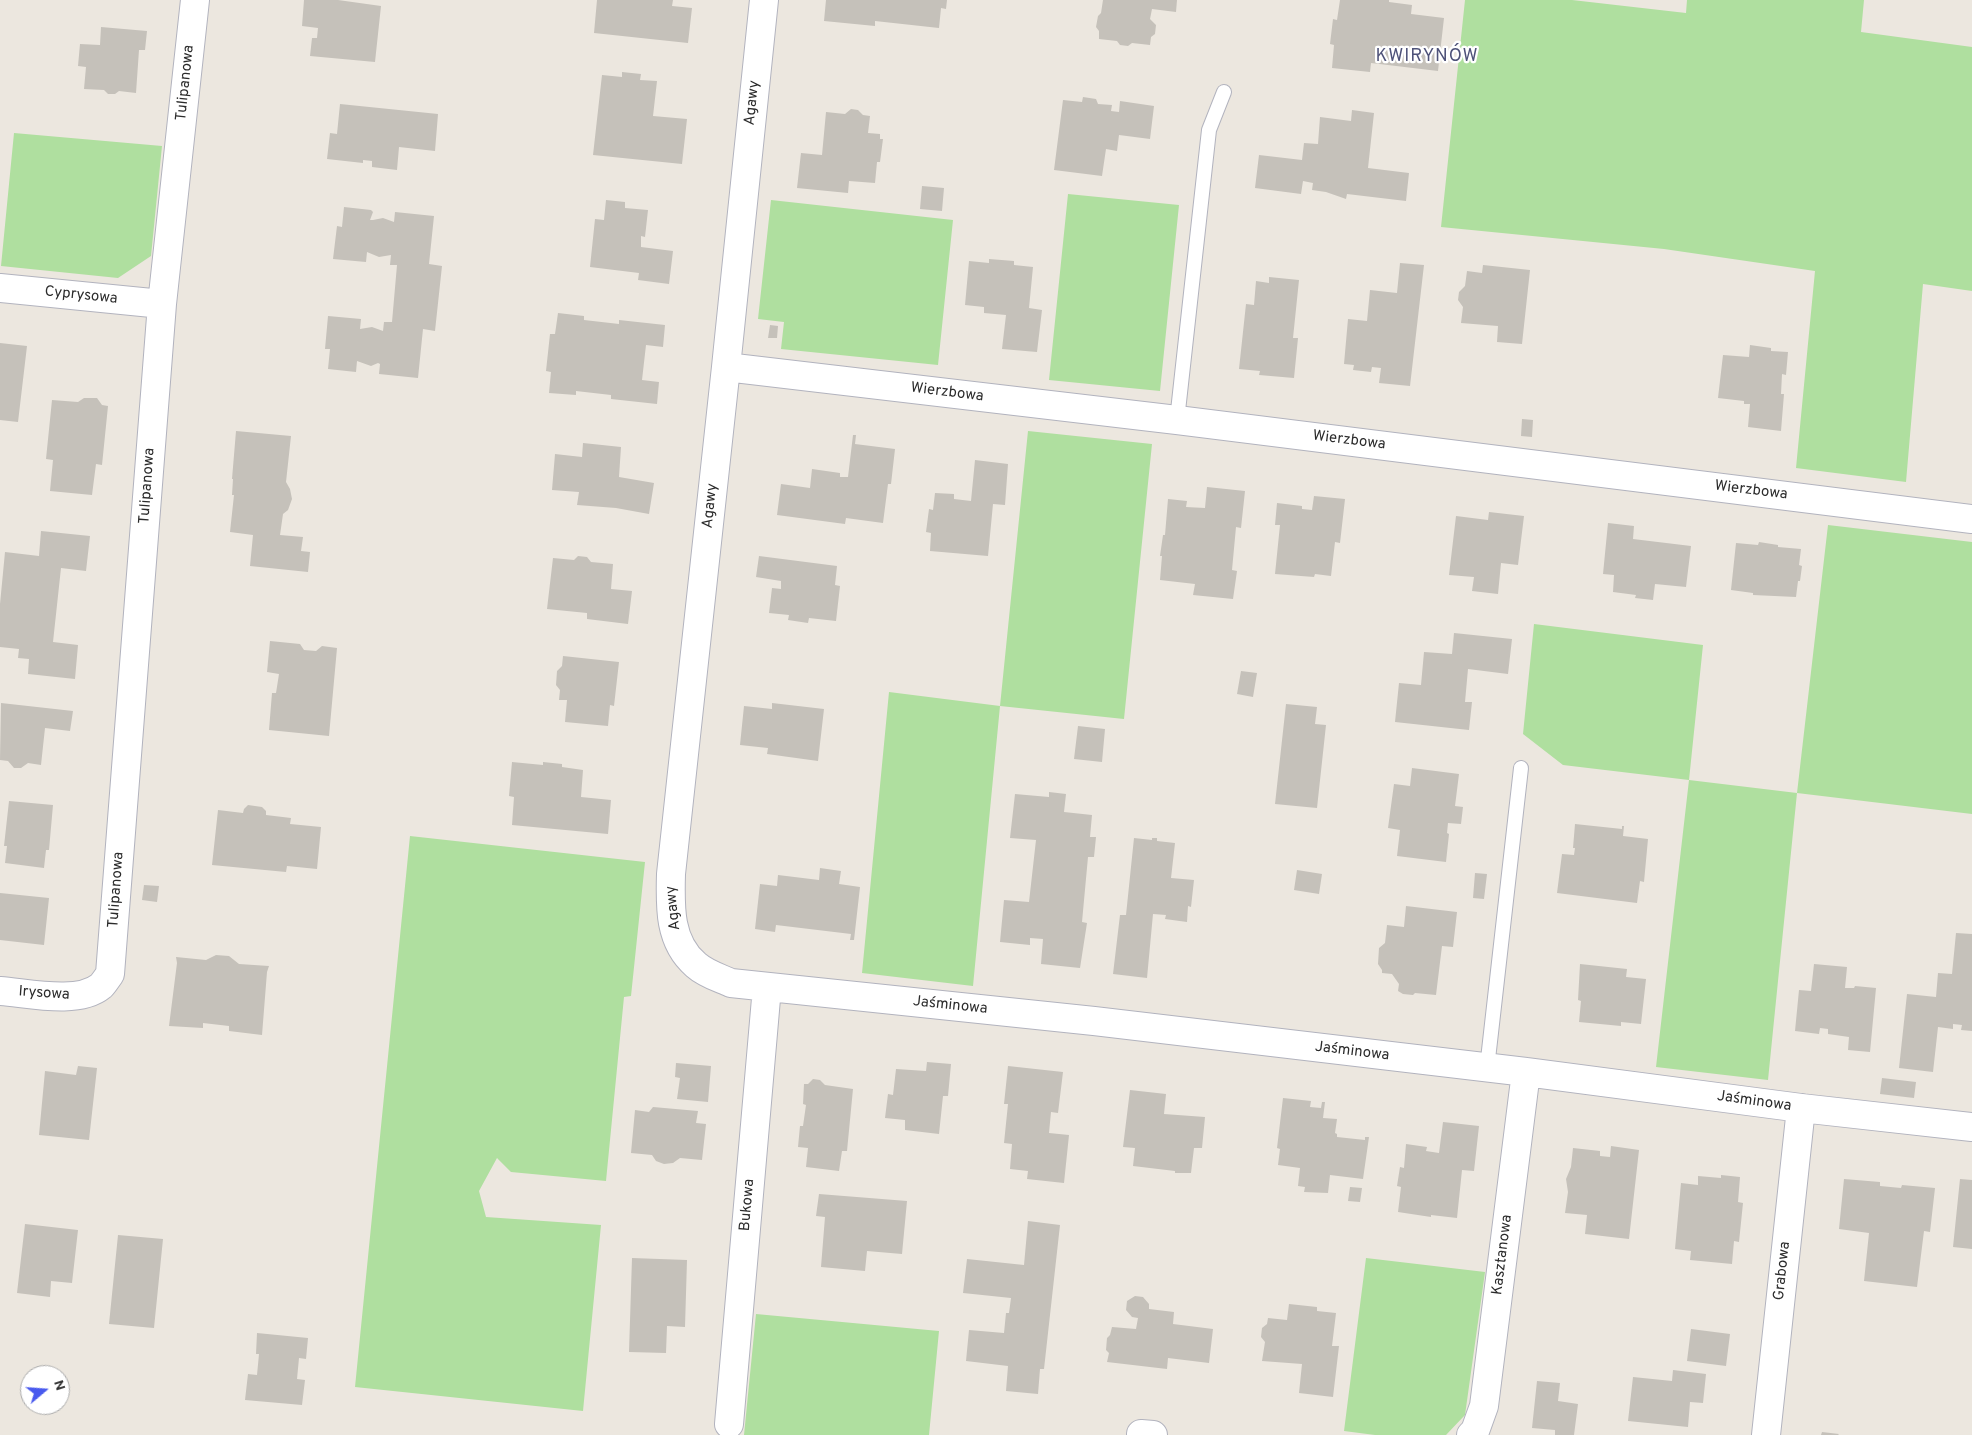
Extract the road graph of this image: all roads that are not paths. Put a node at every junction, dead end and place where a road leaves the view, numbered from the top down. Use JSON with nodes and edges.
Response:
{"nodes":[{"id":1,"x":195,"y":0,"type":"edge"},
{"id":2,"x":764,"y":0,"type":"edge"},
{"id":3,"x":1224,"y":92,"type":"dead end"},
{"id":4,"x":0,"y":288,"type":"edge"},
{"id":5,"x":162,"y":304,"type":"junction"},
{"id":6,"x":726,"y":367,"type":"junction"},
{"id":7,"x":1177,"y":420,"type":"junction"},
{"id":8,"x":1972,"y":519,"type":"edge"},
{"id":9,"x":1521,"y":768,"type":"dead end"},
{"id":10,"x":110,"y":974,"type":"joint"},
{"id":11,"x":731,"y":982,"type":"joint"},
{"id":12,"x":767,"y":987,"type":"junction"},
{"id":13,"x":0,"y":991,"type":"edge"},
{"id":14,"x":1487,"y":1068,"type":"junction"},
{"id":15,"x":1526,"y":1072,"type":"junction"},
{"id":16,"x":1801,"y":1108,"type":"junction"},
{"id":17,"x":1972,"y":1127,"type":"edge"},
{"id":18,"x":730,"y":1424,"type":"dead end"},
{"id":19,"x":1471,"y":1435,"type":"edge"},
{"id":20,"x":1766,"y":1435,"type":"edge"}],
"edges":[{"from":1,"to":5,"type":"street","name":"Tulipanowa"},
{"from":2,"to":6,"type":"street","name":"Agawy"},
{"from":3,"to":7,"type":"lane"},
{"from":4,"to":5,"type":"street","name":"Cyprysowa"},
{"from":5,"to":10,"type":"street","name":"Tulipanowa"},
{"from":6,"to":7,"type":"street","name":"Wierzbowa"},
{"from":6,"to":11,"type":"street","name":"Agawy"},
{"from":7,"to":8,"type":"street","name":"Wierzbowa"},
{"from":9,"to":14,"type":"lane"},
{"from":10,"to":13,"type":"street","name":"Irysowa"},
{"from":11,"to":12,"type":"street","name":"Jaśminowa"},
{"from":12,"to":14,"type":"street","name":"Jaśminowa"},
{"from":12,"to":18,"type":"street","name":"Bukowa"},
{"from":14,"to":15,"type":"street","name":"Jaśminowa"},
{"from":15,"to":16,"type":"street","name":"Jaśminowa"},
{"from":15,"to":19,"type":"street","name":"Kasztanowa"},
{"from":16,"to":17,"type":"street","name":"Jaśminowa"},
{"from":16,"to":20,"type":"street","name":"Grabowa"}]}
